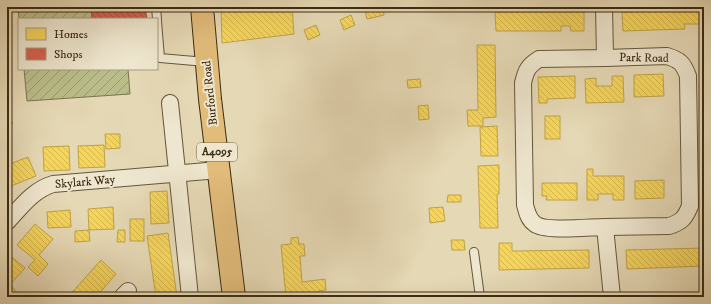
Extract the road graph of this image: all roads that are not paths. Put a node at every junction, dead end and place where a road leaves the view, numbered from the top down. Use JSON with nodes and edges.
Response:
{"nodes":[{"id":1,"x":156,"y":7,"type":"edge"},
{"id":2,"x":202,"y":7,"type":"edge"},
{"id":3,"x":604,"y":7,"type":"edge"},
{"id":4,"x":157,"y":18,"type":"edge"},
{"id":5,"x":158,"y":33,"type":"edge"},
{"id":6,"x":605,"y":58,"type":"junction"},
{"id":7,"x":207,"y":62,"type":"junction"},
{"id":8,"x":170,"y":103,"type":"dead end"},
{"id":9,"x":219,"y":170,"type":"junction"},
{"id":10,"x":177,"y":174,"type":"junction"},
{"id":11,"x":7,"y":222,"type":"edge"},
{"id":12,"x":605,"y":227,"type":"junction"},
{"id":13,"x":474,"y":252,"type":"dead end"},
{"id":14,"x":190,"y":297,"type":"edge"},
{"id":15,"x":234,"y":297,"type":"edge"},
{"id":16,"x":480,"y":297,"type":"edge"},
{"id":17,"x":612,"y":297,"type":"edge"}],
"edges":[{"from":1,"to":4,"type":"lane"},
{"from":2,"to":7,"type":"main road","name":"Burford Road","number":"A4095"},
{"from":3,"to":6,"type":"street","name":"Park Road"},
{"from":5,"to":7,"type":"lane"},
{"from":6,"to":12,"type":"street","name":"Park Road"},
{"from":6,"to":12,"type":"street","name":"Park Road"},
{"from":7,"to":9,"type":"main road","name":"Burford Road","number":"A4095"},
{"from":8,"to":10,"type":"street"},
{"from":9,"to":10,"type":"street","name":"Skylark Way"},
{"from":9,"to":15,"type":"main road","name":"Burford Road","number":"A4095"},
{"from":10,"to":11,"type":"street","name":"Skylark Way"},
{"from":10,"to":14,"type":"street"},
{"from":12,"to":17,"type":"street"},
{"from":13,"to":16,"type":"lane"}]}
